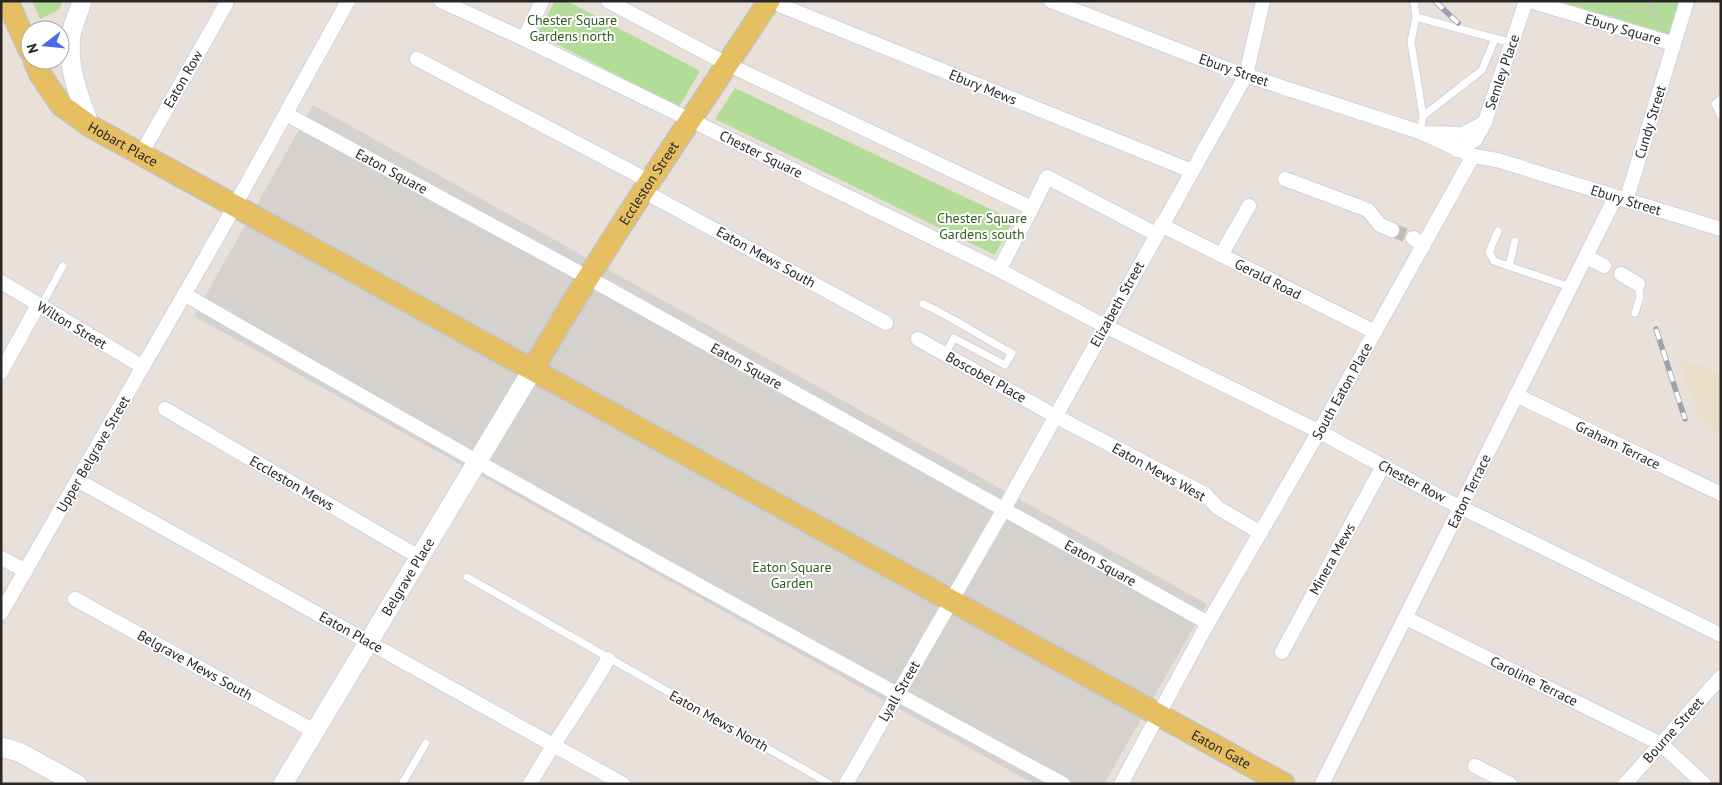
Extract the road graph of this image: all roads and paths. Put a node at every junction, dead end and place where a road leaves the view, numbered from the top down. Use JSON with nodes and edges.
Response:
{"nodes":[{"id":1,"x":7,"y":1,"type":"edge"},
{"id":2,"x":82,"y":1,"type":"edge"},
{"id":3,"x":348,"y":1,"type":"edge"},
{"id":4,"x":542,"y":1,"type":"edge"},
{"id":5,"x":608,"y":1,"type":"edge"},
{"id":6,"x":768,"y":1,"type":"edge"},
{"id":7,"x":776,"y":1,"type":"edge"},
{"id":8,"x":1051,"y":1,"type":"edge"},
{"id":9,"x":1264,"y":1,"type":"edge"},
{"id":10,"x":1414,"y":1,"type":"edge"},
{"id":11,"x":1526,"y":1,"type":"edge"},
{"id":12,"x":1530,"y":1,"type":"edge"},
{"id":13,"x":1589,"y":1,"type":"edge"},
{"id":14,"x":1648,"y":1,"type":"edge"},
{"id":15,"x":1655,"y":1,"type":"edge"},
{"id":16,"x":1688,"y":1,"type":"edge"},
{"id":17,"x":446,"y":2,"type":"edge"},
{"id":18,"x":226,"y":4,"type":"dead end"},
{"id":19,"x":1650,"y":5,"type":"junction"},
{"id":20,"x":1599,"y":6,"type":"dead end"},
{"id":21,"x":1618,"y":12,"type":"dead end"},
{"id":22,"x":1416,"y":17,"type":"junction"},
{"id":23,"x":1664,"y":26,"type":"dead end"},
{"id":24,"x":70,"y":28,"type":"edge"},
{"id":25,"x":20,"y":29,"type":"edge"},
{"id":26,"x":524,"y":39,"type":"junction"},
{"id":27,"x":1495,"y":39,"type":"junction"},
{"id":28,"x":1512,"y":43,"type":"junction"},
{"id":29,"x":1674,"y":44,"type":"junction"},
{"id":30,"x":416,"y":59,"type":"dead end"},
{"id":31,"x":70,"y":63,"type":"edge"},
{"id":32,"x":728,"y":64,"type":"junction"},
{"id":33,"x":38,"y":70,"type":"edge"},
{"id":34,"x":1246,"y":75,"type":"junction"},
{"id":35,"x":1721,"y":99,"type":"edge"},
{"id":36,"x":286,"y":114,"type":"junction"},
{"id":37,"x":1423,"y":116,"type":"junction"},
{"id":38,"x":1721,"y":116,"type":"edge"},
{"id":39,"x":691,"y":120,"type":"junction"},
{"id":40,"x":1485,"y":122,"type":"junction"},
{"id":41,"x":90,"y":126,"type":"junction"},
{"id":42,"x":1420,"y":132,"type":"junction"},
{"id":43,"x":1475,"y":140,"type":"junction"},
{"id":44,"x":1457,"y":150,"type":"junction"},
{"id":45,"x":141,"y":154,"type":"junction"},
{"id":46,"x":1473,"y":156,"type":"junction"},
{"id":47,"x":1497,"y":160,"type":"junction"},
{"id":48,"x":1192,"y":171,"type":"junction"},
{"id":49,"x":1285,"y":179,"type":"dead end"},
{"id":50,"x":648,"y":187,"type":"junction"},
{"id":51,"x":1621,"y":199,"type":"junction"},
{"id":52,"x":234,"y":205,"type":"junction"},
{"id":53,"x":1249,"y":206,"type":"dead end"},
{"id":54,"x":1032,"y":208,"type":"junction"},
{"id":55,"x":1720,"y":225,"type":"edge"},
{"id":56,"x":1159,"y":230,"type":"junction"},
{"id":57,"x":1392,"y":230,"type":"tunnel mouth"},
{"id":58,"x":1498,"y":231,"type":"dead end"},
{"id":59,"x":1515,"y":241,"type":"dead end"},
{"id":60,"x":1221,"y":255,"type":"junction"},
{"id":61,"x":1586,"y":257,"type":"junction"},
{"id":62,"x":63,"y":266,"type":"dead end"},
{"id":63,"x":1509,"y":266,"type":"junction"},
{"id":64,"x":1604,"y":266,"type":"dead end"},
{"id":65,"x":998,"y":270,"type":"junction"},
{"id":66,"x":1621,"y":274,"type":"dead end"},
{"id":67,"x":587,"y":277,"type":"junction"},
{"id":68,"x":1,"y":282,"type":"edge"},
{"id":69,"x":1638,"y":284,"type":"joint"},
{"id":70,"x":1570,"y":288,"type":"junction"},
{"id":71,"x":184,"y":294,"type":"junction"},
{"id":72,"x":923,"y":304,"type":"dead end"},
{"id":73,"x":39,"y":306,"type":"junction"},
{"id":74,"x":1635,"y":314,"type":"dead end"},
{"id":75,"x":886,"y":323,"type":"dead end"},
{"id":76,"x":1105,"y":326,"type":"junction"},
{"id":77,"x":1376,"y":332,"type":"junction"},
{"id":78,"x":918,"y":339,"type":"dead end"},
{"id":79,"x":945,"y":354,"type":"junction"},
{"id":80,"x":143,"y":366,"type":"junction"},
{"id":81,"x":532,"y":369,"type":"junction"},
{"id":82,"x":1,"y":372,"type":"edge"},
{"id":83,"x":1516,"y":396,"type":"junction"},
{"id":84,"x":165,"y":409,"type":"dead end"},
{"id":85,"x":1054,"y":416,"type":"junction"},
{"id":86,"x":1320,"y":432,"type":"junction"},
{"id":87,"x":476,"y":461,"type":"junction"},
{"id":88,"x":1383,"y":466,"type":"junction"},
{"id":89,"x":78,"y":481,"type":"junction"},
{"id":90,"x":1721,"y":494,"type":"edge"},
{"id":91,"x":1462,"y":506,"type":"junction"},
{"id":92,"x":1004,"y":509,"type":"junction"},
{"id":93,"x":1261,"y":533,"type":"junction"},
{"id":94,"x":419,"y":557,"type":"junction"},
{"id":95,"x":1,"y":558,"type":"edge"},
{"id":96,"x":26,"y":572,"type":"junction"},
{"id":97,"x":467,"y":577,"type":"dead end"},
{"id":98,"x":75,"y":599,"type":"dead end"},
{"id":99,"x":952,"y":599,"type":"junction"},
{"id":100,"x":1,"y":613,"type":"edge"},
{"id":101,"x":1406,"y":618,"type":"junction"},
{"id":102,"x":1208,"y":623,"type":"junction"},
{"id":103,"x":1721,"y":635,"type":"edge"},
{"id":104,"x":368,"y":641,"type":"junction"},
{"id":105,"x":1282,"y":652,"type":"dead end"},
{"id":106,"x":608,"y":659,"type":"junction"},
{"id":107,"x":1721,"y":677,"type":"edge"},
{"id":108,"x":897,"y":694,"type":"junction"},
{"id":109,"x":1159,"y":713,"type":"junction"},
{"id":110,"x":314,"y":731,"type":"junction"},
{"id":111,"x":1,"y":739,"type":"edge"},
{"id":112,"x":426,"y":743,"type":"dead end"},
{"id":113,"x":553,"y":743,"type":"junction"},
{"id":114,"x":1661,"y":744,"type":"junction"},
{"id":115,"x":10,"y":750,"type":"edge"},
{"id":116,"x":1475,"y":766,"type":"dead end"},
{"id":117,"x":77,"y":784,"type":"edge"},
{"id":118,"x":283,"y":784,"type":"edge"},
{"id":119,"x":402,"y":784,"type":"edge"},
{"id":120,"x":530,"y":784,"type":"edge"},
{"id":121,"x":624,"y":784,"type":"edge"},
{"id":122,"x":830,"y":784,"type":"edge"},
{"id":123,"x":846,"y":784,"type":"edge"},
{"id":124,"x":1063,"y":784,"type":"edge"},
{"id":125,"x":1121,"y":784,"type":"edge"},
{"id":126,"x":1284,"y":784,"type":"edge"},
{"id":127,"x":1322,"y":784,"type":"edge"},
{"id":128,"x":1510,"y":784,"type":"edge"},
{"id":129,"x":1625,"y":784,"type":"edge"},
{"id":130,"x":1704,"y":784,"type":"edge"}],
"edges":[{"from":1,"to":25,"type":"main road","name":"Hobart Place"},
{"from":2,"to":24,"type":"main road"},
{"from":3,"to":36,"type":"street"},
{"from":4,"to":26,"type":"street"},
{"from":5,"to":32,"type":"street"},
{"from":6,"to":32,"type":"main road","name":"Eccleston Street"},
{"from":7,"to":48,"type":"street","name":"Ebury Mews"},
{"from":8,"to":34,"type":"street","name":"Ebury Street"},
{"from":9,"to":34,"type":"street","name":"Elizabeth Street"},
{"from":10,"to":22,"type":"lane"},
{"from":11,"to":28,"type":"street","name":"Semley Place"},
{"from":12,"to":29,"type":"street","name":"Ebury Square"},
{"from":13,"to":20,"type":"path"},
{"from":14,"to":19,"type":"path"},
{"from":15,"to":19,"type":"path"},
{"from":16,"to":29,"type":"street","name":"Ebury Square"},
{"from":17,"to":26,"type":"street","name":"Chester Square"},
{"from":18,"to":45,"type":"street","name":"Eaton Row"},
{"from":19,"to":21,"type":"path"},
{"from":19,"to":23,"type":"path"},
{"from":22,"to":27,"type":"lane"},
{"from":22,"to":37,"type":"lane"},
{"from":26,"to":39,"type":"street","name":"Chester Square"},
{"from":27,"to":28,"type":"lane"},
{"from":27,"to":37,"type":"lane"},
{"from":28,"to":40,"type":"street","name":"Semley Place"},
{"from":29,"to":51,"type":"street","name":"Cundy Street"},
{"from":30,"to":50,"type":"street","name":"Eaton Mews South"},
{"from":31,"to":41,"type":"main road"},
{"from":32,"to":39,"type":"main road","name":"Eccleston Street"},
{"from":32,"to":54,"type":"street"},
{"from":33,"to":41,"type":"main road","name":"Hobart Place"},
{"from":34,"to":42,"type":"street","name":"Ebury Street"},
{"from":34,"to":48,"type":"street","name":"Elizabeth Street"},
{"from":35,"to":38,"type":"lane"},
{"from":36,"to":52,"type":"street"},
{"from":36,"to":67,"type":"street","name":"Eaton Square"},
{"from":37,"to":42,"type":"lane"},
{"from":39,"to":50,"type":"main road","name":"Eccleston Street"},
{"from":39,"to":65,"type":"street","name":"Chester Square"},
{"from":40,"to":42,"type":"street","name":"Ebury Street"},
{"from":40,"to":43,"type":"street","name":"Semley Place"},
{"from":41,"to":45,"type":"main road","name":"Hobart Place"},
{"from":42,"to":44,"type":"street","name":"Ebury Street"},
{"from":43,"to":44,"type":"street"},
{"from":43,"to":47,"type":"street"},
{"from":44,"to":46,"type":"street","name":"Ebury Street"},
{"from":45,"to":52,"type":"main road","name":"Hobart Place"},
{"from":46,"to":47,"type":"street","name":"Ebury Street"},
{"from":46,"to":77,"type":"street","name":"South Eaton Place"},
{"from":47,"to":51,"type":"street","name":"Ebury Street"},
{"from":48,"to":56,"type":"street","name":"Elizabeth Street"},
{"from":49,"to":57,"type":"street"},
{"from":50,"to":67,"type":"main road","name":"Eccleston Street"},
{"from":50,"to":75,"type":"street","name":"Eaton Mews South"},
{"from":51,"to":55,"type":"street","name":"Ebury Street"},
{"from":51,"to":61,"type":"street","name":"Eaton Terrace"},
{"from":52,"to":71,"type":"street"},
{"from":52,"to":81,"type":"main road"},
{"from":53,"to":60,"type":"street"},
{"from":54,"to":56,"type":"street"},
{"from":54,"to":65,"type":"street"},
{"from":56,"to":60,"type":"street","name":"Gerald Road"},
{"from":56,"to":76,"type":"street","name":"Elizabeth Street"},
{"from":58,"to":63,"type":"lane"},
{"from":59,"to":63,"type":"lane"},
{"from":60,"to":77,"type":"street","name":"Gerald Road"},
{"from":61,"to":64,"type":"street"},
{"from":61,"to":70,"type":"street","name":"Eaton Terrace"},
{"from":62,"to":73,"type":"lane"},
{"from":63,"to":70,"type":"lane"},
{"from":65,"to":76,"type":"street","name":"Chester Square"},
{"from":66,"to":69,"type":"street"},
{"from":67,"to":81,"type":"main road","name":"Eccleston Street"},
{"from":67,"to":92,"type":"street","name":"Eaton Square"},
{"from":68,"to":73,"type":"street","name":"Wilton Street"},
{"from":69,"to":74,"type":"lane"},
{"from":70,"to":83,"type":"street","name":"Eaton Terrace"},
{"from":71,"to":80,"type":"street","name":"Upper Belgrave Street"},
{"from":71,"to":87,"type":"street"},
{"from":72,"to":79,"type":"lane"},
{"from":73,"to":80,"type":"street","name":"Wilton Street"},
{"from":73,"to":82,"type":"street"},
{"from":76,"to":85,"type":"street","name":"Elizabeth Street"},
{"from":76,"to":86,"type":"street","name":"Chester Row"},
{"from":77,"to":86,"type":"street","name":"South Eaton Place"},
{"from":78,"to":79,"type":"street","name":"Boscobel Place"},
{"from":79,"to":85,"type":"street","name":"Boscobel Place"},
{"from":80,"to":89,"type":"street","name":"Upper Belgrave Street"},
{"from":81,"to":87,"type":"main road","name":"Belgrave Place"},
{"from":81,"to":99,"type":"main road"},
{"from":83,"to":90,"type":"street","name":"Graham Terrace"},
{"from":83,"to":91,"type":"street","name":"Eaton Terrace"},
{"from":84,"to":94,"type":"street","name":"Eccleston Mews"},
{"from":85,"to":92,"type":"street","name":"Elizabeth Street"},
{"from":85,"to":93,"type":"street","name":"Eaton Mews West"},
{"from":86,"to":88,"type":"street","name":"Chester Row"},
{"from":86,"to":93,"type":"street","name":"South Eaton Place"},
{"from":87,"to":94,"type":"main road","name":"Belgrave Place"},
{"from":87,"to":108,"type":"street"},
{"from":88,"to":91,"type":"street","name":"Chester Row"},
{"from":88,"to":105,"type":"street","name":"Minera Mews"},
{"from":89,"to":96,"type":"street","name":"Upper Belgrave Street"},
{"from":89,"to":104,"type":"street","name":"Eaton Place"},
{"from":91,"to":101,"type":"street","name":"Eaton Terrace"},
{"from":91,"to":103,"type":"street","name":"Chester Row"},
{"from":92,"to":99,"type":"street","name":"Elizabeth Street"},
{"from":92,"to":102,"type":"street","name":"Eaton Square"},
{"from":93,"to":102,"type":"street","name":"South Eaton Place"},
{"from":94,"to":104,"type":"main road","name":"Belgrave Place"},
{"from":95,"to":96,"type":"street"},
{"from":96,"to":100,"type":"street","name":"Upper Belgrave Street"},
{"from":97,"to":106,"type":"lane","name":"Eaton Mews North"},
{"from":98,"to":110,"type":"street","name":"Belgrave Mews South"},
{"from":99,"to":108,"type":"street","name":"Lyall Street"},
{"from":99,"to":109,"type":"main road"},
{"from":101,"to":114,"type":"street","name":"Caroline Terrace"},
{"from":101,"to":127,"type":"street","name":"Eaton Terrace"},
{"from":102,"to":109,"type":"street"},
{"from":104,"to":110,"type":"main road","name":"Belgrave Place"},
{"from":104,"to":113,"type":"street","name":"Eaton Place"},
{"from":106,"to":113,"type":"street"},
{"from":106,"to":122,"type":"lane","name":"Eaton Mews North"},
{"from":107,"to":114,"type":"street","name":"Bourne Street"},
{"from":108,"to":123,"type":"street","name":"Lyall Street"},
{"from":108,"to":124,"type":"street"},
{"from":109,"to":125,"type":"street"},
{"from":109,"to":126,"type":"main road","name":"Eaton Gate"},
{"from":110,"to":118,"type":"main road","name":"Belgrave Place"},
{"from":111,"to":115,"type":"street"},
{"from":112,"to":119,"type":"lane"},
{"from":113,"to":120,"type":"street"},
{"from":113,"to":121,"type":"street","name":"Eaton Place"},
{"from":114,"to":129,"type":"street","name":"Bourne Street"},
{"from":114,"to":130,"type":"street","name":"Caroline Terrace"},
{"from":115,"to":117,"type":"main road"},
{"from":116,"to":128,"type":"street"}]}
